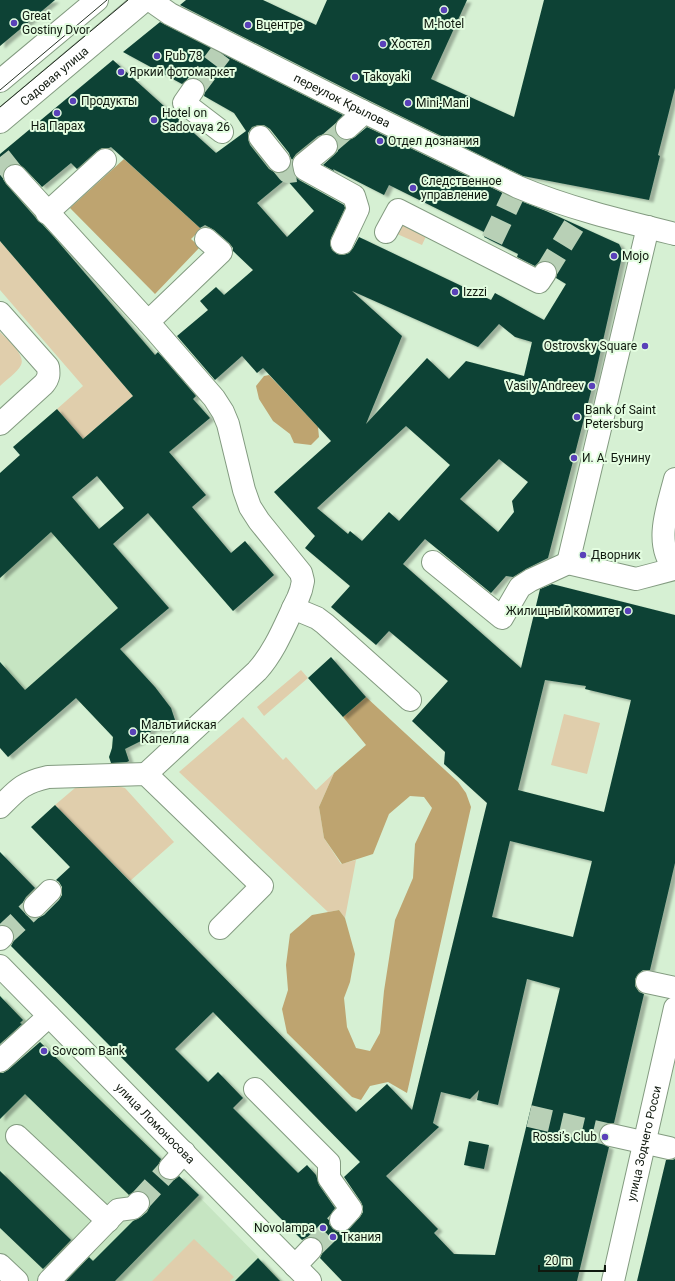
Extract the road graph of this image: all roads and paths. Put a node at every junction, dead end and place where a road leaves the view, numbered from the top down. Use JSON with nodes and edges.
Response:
{"nodes":[{"id":1,"x":98,"y":0,"type":"edge"},
{"id":2,"x":146,"y":0,"type":"edge"},
{"id":3,"x":150,"y":0,"type":"edge"},
{"id":4,"x":0,"y":81,"type":"edge"},
{"id":5,"x":193,"y":90,"type":"tunnel mouth"},
{"id":6,"x":362,"y":111,"type":"junction"},
{"id":7,"x":0,"y":122,"type":"edge"},
{"id":8,"x":348,"y":128,"type":"tunnel mouth"},
{"id":9,"x":222,"y":132,"type":"dead end"},
{"id":10,"x":260,"y":137,"type":"dead end"},
{"id":11,"x":326,"y":146,"type":"tunnel mouth"},
{"id":12,"x":106,"y":160,"type":"dead end"},
{"id":13,"x":294,"y":167,"type":"junction"},
{"id":14,"x":15,"y":176,"type":"tunnel mouth"},
{"id":15,"x":47,"y":213,"type":"junction"},
{"id":16,"x":648,"y":228,"type":"junction"},
{"id":17,"x":386,"y":232,"type":"dead end"},
{"id":18,"x":675,"y":234,"type":"edge"},
{"id":19,"x":206,"y":238,"type":"dead end"},
{"id":20,"x":342,"y":243,"type":"dead end"},
{"id":21,"x":545,"y":273,"type":"tunnel mouth"},
{"id":22,"x":0,"y":313,"type":"edge"},
{"id":23,"x":148,"y":322,"type":"junction"},
{"id":24,"x":0,"y":424,"type":"edge"},
{"id":25,"x":675,"y":479,"type":"edge"},
{"id":26,"x":433,"y":562,"type":"dead end"},
{"id":27,"x":568,"y":563,"type":"junction"},
{"id":28,"x":675,"y":569,"type":"edge"},
{"id":29,"x":293,"y":608,"type":"junction"},
{"id":30,"x":410,"y":700,"type":"dead end"},
{"id":31,"x":146,"y":774,"type":"junction"},
{"id":32,"x":0,"y":807,"type":"edge"},
{"id":33,"x":220,"y":928,"type":"dead end"},
{"id":34,"x":0,"y":966,"type":"edge"},
{"id":35,"x":647,"y":982,"type":"dead end"},
{"id":36,"x":675,"y":988,"type":"edge"},
{"id":37,"x":675,"y":1008,"type":"edge"},
{"id":38,"x":49,"y":1016,"type":"junction"},
{"id":39,"x":0,"y":1061,"type":"edge"},
{"id":40,"x":255,"y":1089,"type":"dead end"},
{"id":41,"x":611,"y":1135,"type":"tunnel mouth"},
{"id":42,"x":17,"y":1136,"type":"dead end"},
{"id":43,"x":644,"y":1141,"type":"junction"},
{"id":44,"x":669,"y":1148,"type":"dead end"},
{"id":45,"x":138,"y":1203,"type":"tunnel mouth"},
{"id":46,"x":341,"y":1220,"type":"tunnel mouth"},
{"id":47,"x":108,"y":1221,"type":"junction"},
{"id":48,"x":311,"y":1250,"type":"tunnel mouth"},
{"id":49,"x":0,"y":1265,"type":"edge"},
{"id":50,"x":295,"y":1266,"type":"junction"},
{"id":51,"x":612,"y":1280,"type":"edge"},
{"id":52,"x":17,"y":1281,"type":"edge"},
{"id":53,"x":50,"y":1281,"type":"edge"},
{"id":54,"x":310,"y":1281,"type":"edge"}],
"edges":[{"from":1,"to":4,"type":"street"},
{"from":2,"to":7,"type":"street","name":"Садовая улица"},
{"from":3,"to":6,"type":"street","name":"переулок Крылова"},
{"from":5,"to":9,"type":"street"},
{"from":6,"to":8,"type":"street"},
{"from":6,"to":16,"type":"street","name":"переулок Крылова"},
{"from":10,"to":13,"type":"street"},
{"from":11,"to":13,"type":"street"},
{"from":12,"to":15,"type":"street"},
{"from":13,"to":20,"type":"street"},
{"from":14,"to":15,"type":"street"},
{"from":15,"to":23,"type":"street"},
{"from":16,"to":18,"type":"street","name":"переулок Крылова"},
{"from":16,"to":27,"type":"street"},
{"from":17,"to":21,"type":"street"},
{"from":19,"to":23,"type":"street"},
{"from":22,"to":24,"type":"street"},
{"from":23,"to":29,"type":"street"},
{"from":25,"to":28,"type":"street"},
{"from":26,"to":27,"type":"street"},
{"from":27,"to":28,"type":"street"},
{"from":29,"to":30,"type":"street"},
{"from":29,"to":31,"type":"street"},
{"from":31,"to":32,"type":"street"},
{"from":31,"to":33,"type":"street"},
{"from":34,"to":38,"type":"street","name":"улица Ломоносова"},
{"from":35,"to":36,"type":"street"},
{"from":37,"to":43,"type":"street","name":"улица Зодчего Росси"},
{"from":38,"to":39,"type":"street"},
{"from":38,"to":50,"type":"street","name":"улица Ломоносова"},
{"from":40,"to":46,"type":"street"},
{"from":41,"to":43,"type":"street"},
{"from":42,"to":47,"type":"street"},
{"from":43,"to":44,"type":"street"},
{"from":43,"to":51,"type":"street","name":"улица Зодчего Росси"},
{"from":45,"to":47,"type":"street"},
{"from":47,"to":53,"type":"street"},
{"from":48,"to":50,"type":"street"},
{"from":49,"to":52,"type":"street"},
{"from":50,"to":54,"type":"street","name":"улица Ломоносова"}]}
